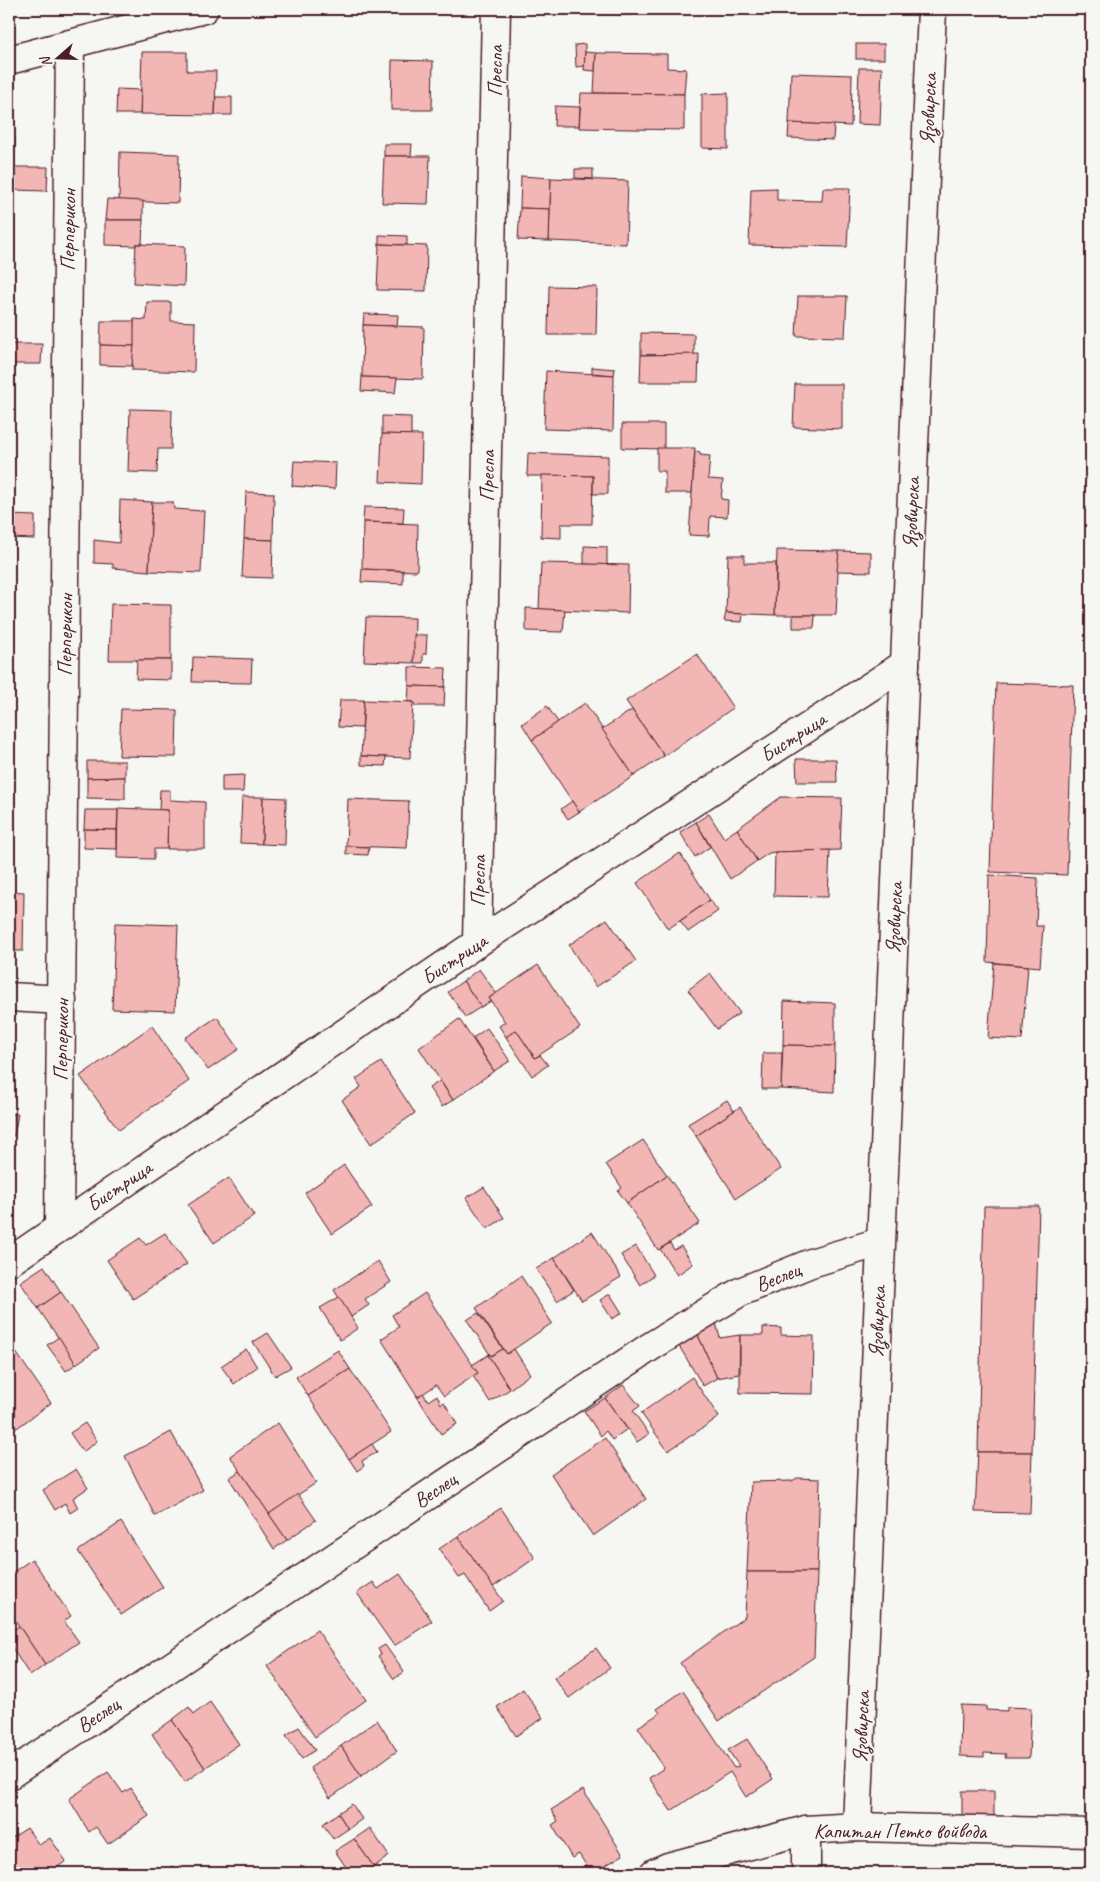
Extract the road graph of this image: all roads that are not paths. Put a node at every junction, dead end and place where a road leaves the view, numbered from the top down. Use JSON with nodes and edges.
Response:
{"nodes":[{"id":1,"x":204,"y":9,"type":"edge"},
{"id":2,"x":496,"y":9,"type":"edge"},
{"id":3,"x":932,"y":9,"type":"edge"},
{"id":4,"x":70,"y":44,"type":"junction"},
{"id":5,"x":9,"y":60,"type":"edge"},
{"id":6,"x":904,"y":664,"type":"junction"},
{"id":7,"x":477,"y":943,"type":"junction"},
{"id":8,"x":9,"y":997,"type":"edge"},
{"id":9,"x":62,"y":1000,"type":"junction"},
{"id":10,"x":59,"y":1227,"type":"junction"},
{"id":11,"x":880,"y":1242,"type":"junction"},
{"id":12,"x":9,"y":1262,"type":"edge"},
{"id":13,"x":9,"y":1775,"type":"edge"},
{"id":14,"x":857,"y":1827,"type":"junction"},
{"id":15,"x":806,"y":1830,"type":"junction"},
{"id":16,"x":1091,"y":1833,"type":"edge"},
{"id":17,"x":654,"y":1873,"type":"edge"},
{"id":18,"x":806,"y":1873,"type":"edge"}],
"edges":[{"from":1,"to":4,"type":"street"},
{"from":2,"to":7,"type":"street","name":"Преспа"},
{"from":3,"to":6,"type":"street","name":"Язовирска"},
{"from":4,"to":5,"type":"street"},
{"from":4,"to":9,"type":"street","name":"Перперикон"},
{"from":6,"to":7,"type":"street","name":"Бистрица"},
{"from":6,"to":11,"type":"street","name":"Язовирска"},
{"from":7,"to":10,"type":"street","name":"Бистрица"},
{"from":8,"to":9,"type":"street"},
{"from":9,"to":10,"type":"street","name":"Перперикон"},
{"from":10,"to":12,"type":"street","name":"Бистрица"},
{"from":11,"to":13,"type":"street","name":"Веслец"},
{"from":11,"to":14,"type":"street","name":"Язовирска"},
{"from":14,"to":15,"type":"street","name":"Капитан Петко войвода"},
{"from":14,"to":16,"type":"street","name":"Капитан Петко войвода"},
{"from":15,"to":17,"type":"street","name":"Капитан Петко войвода"},
{"from":15,"to":18,"type":"street"}]}
